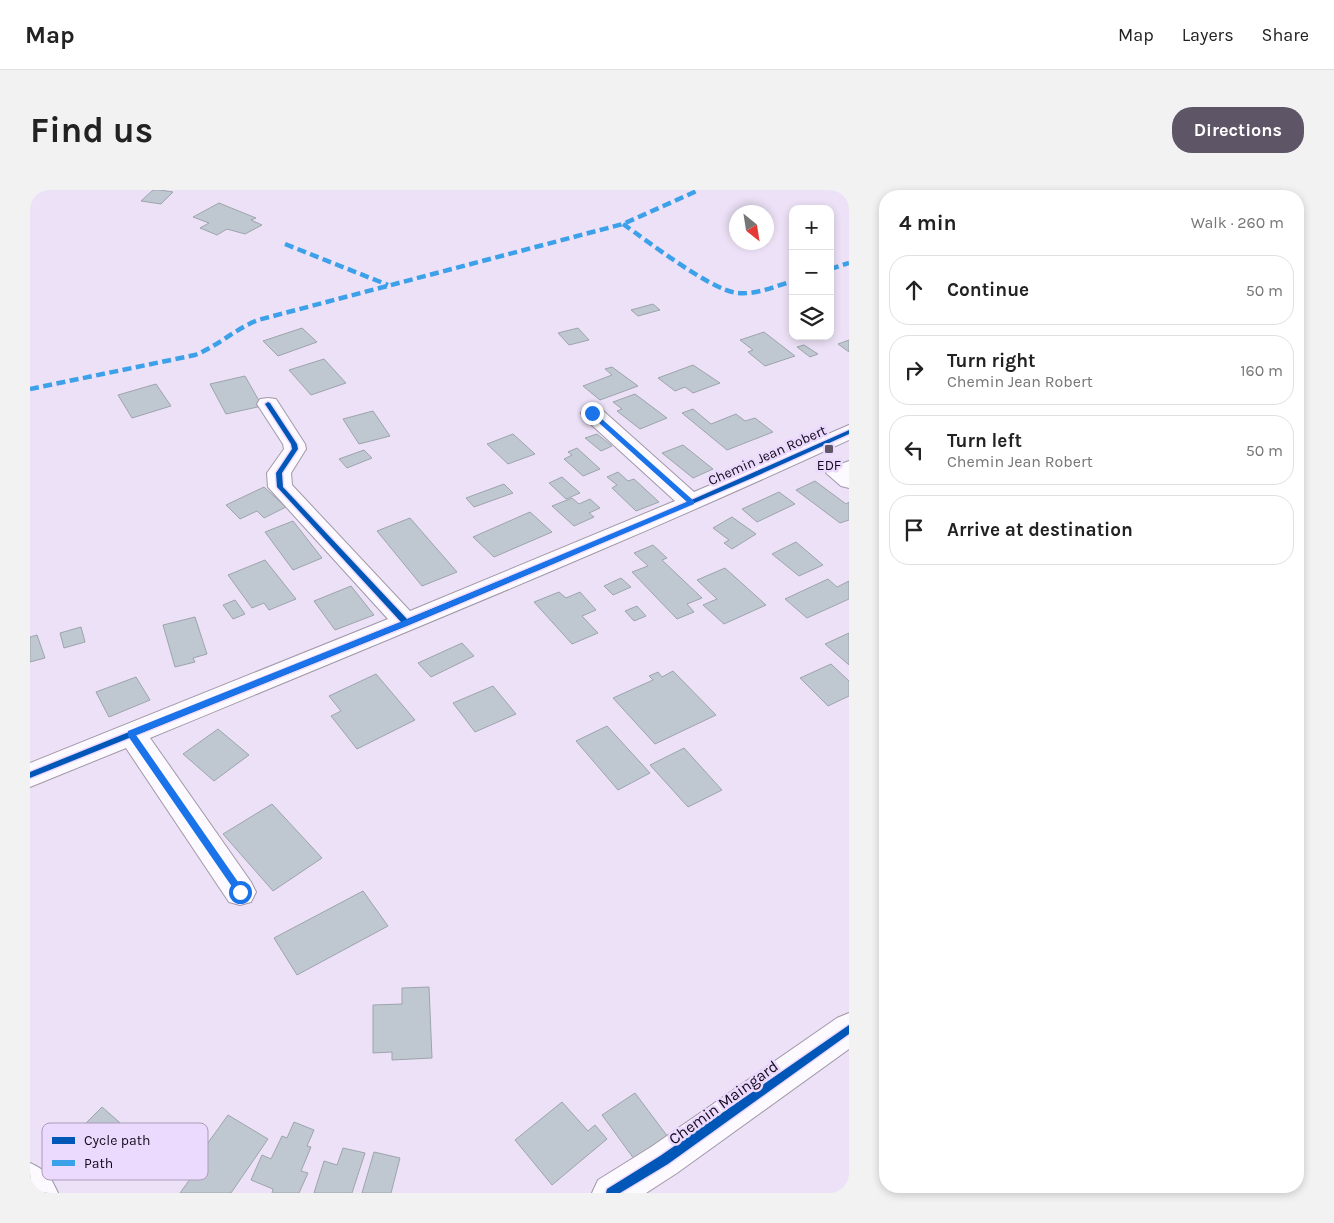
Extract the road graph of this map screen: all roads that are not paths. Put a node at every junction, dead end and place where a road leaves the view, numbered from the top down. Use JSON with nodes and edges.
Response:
{"nodes":[{"id":1,"x":268,"y":404,"type":"dead end"},
{"id":2,"x":592,"y":413,"type":"dead end"},
{"id":3,"x":849,"y":432,"type":"edge"},
{"id":4,"x":849,"y":468,"type":"edge"},
{"id":5,"x":849,"y":481,"type":"edge"},
{"id":6,"x":692,"y":503,"type":"junction"},
{"id":7,"x":406,"y":623,"type":"junction"},
{"id":8,"x":131,"y":733,"type":"junction"},
{"id":9,"x":30,"y":775,"type":"edge"},
{"id":10,"x":240,"y":892,"type":"dead end"},
{"id":11,"x":849,"y":1029,"type":"edge"},
{"id":12,"x":30,"y":1182,"type":"edge"},
{"id":13,"x":40,"y":1193,"type":"edge"},
{"id":14,"x":611,"y":1193,"type":"edge"}],
"edges":[{"from":1,"to":7,"type":"street"},
{"from":2,"to":6,"type":"street"},
{"from":3,"to":6,"type":"street","name":"Chemin Jean Robert"},
{"from":4,"to":5,"type":"street"},
{"from":6,"to":7,"type":"street","name":"Chemin Jean Robert"},
{"from":7,"to":8,"type":"street","name":"Chemin Jean Robert"},
{"from":8,"to":9,"type":"street","name":"Chemin Jean Robert"},
{"from":8,"to":10,"type":"street"},
{"from":11,"to":14,"type":"street","name":"Chemin Maingard"},
{"from":12,"to":13,"type":"street"}]}
